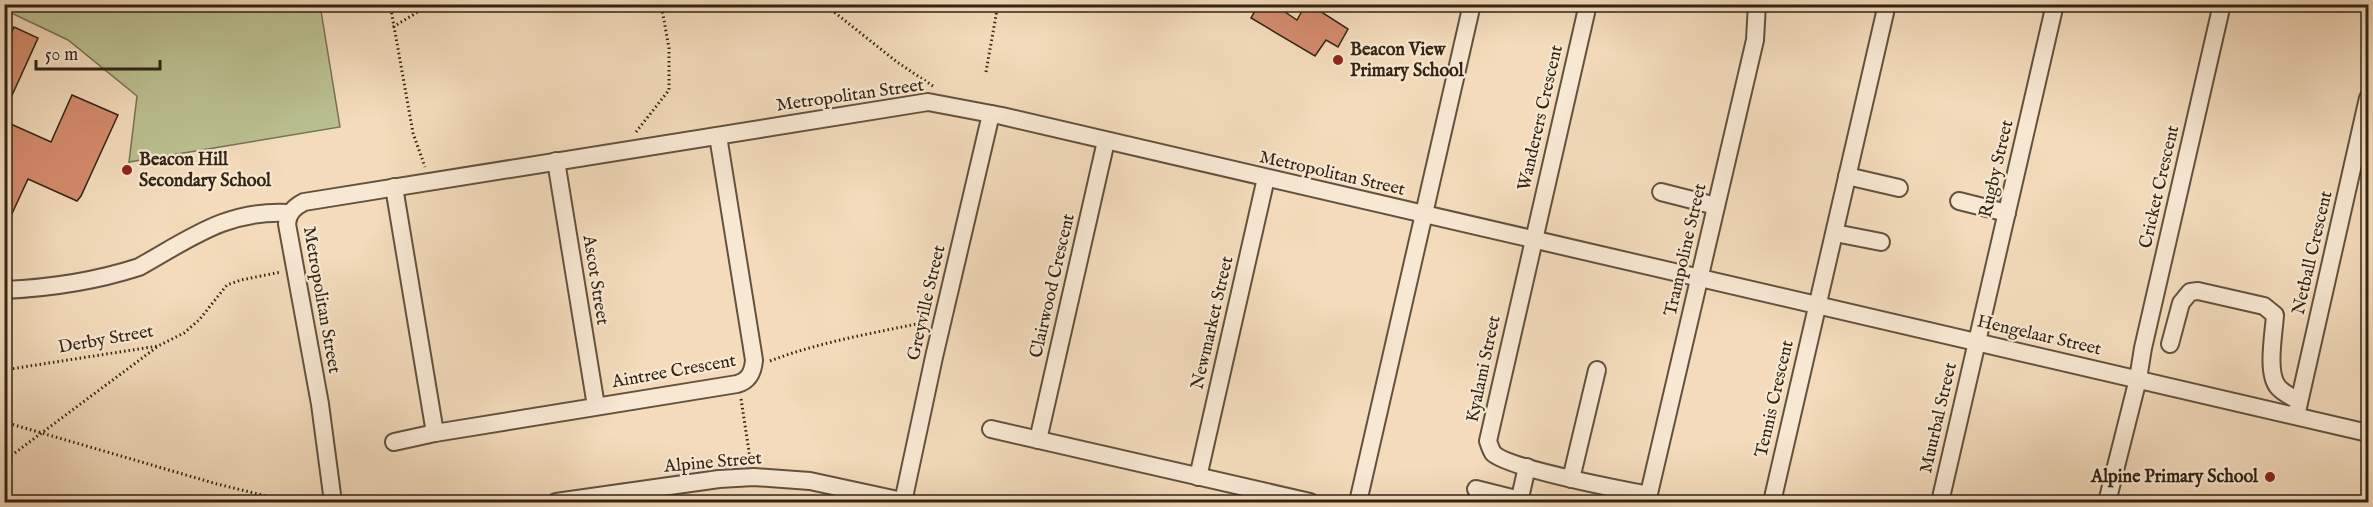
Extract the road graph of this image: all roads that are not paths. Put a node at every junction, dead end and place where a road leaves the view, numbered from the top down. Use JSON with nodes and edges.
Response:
{"nodes":[{"id":1,"x":1472,"y":4,"type":"edge"},
{"id":2,"x":1588,"y":4,"type":"edge"},
{"id":3,"x":1757,"y":4,"type":"edge"},
{"id":4,"x":1887,"y":4,"type":"edge"},
{"id":5,"x":2055,"y":4,"type":"edge"},
{"id":6,"x":2222,"y":4,"type":"edge"},
{"id":7,"x":2368,"y":98,"type":"edge"},
{"id":8,"x":992,"y":114,"type":"junction"},
{"id":9,"x":718,"y":136,"type":"junction"},
{"id":10,"x":1106,"y":141,"type":"junction"},
{"id":11,"x":556,"y":161,"type":"junction"},
{"id":12,"x":1847,"y":176,"type":"junction"},
{"id":13,"x":1266,"y":178,"type":"junction"},
{"id":14,"x":394,"y":187,"type":"junction"},
{"id":15,"x":1899,"y":188,"type":"dead end"},
{"id":16,"x":1661,"y":192,"type":"dead end"},
{"id":17,"x":1959,"y":201,"type":"dead end"},
{"id":18,"x":1716,"y":206,"type":"junction"},
{"id":19,"x":290,"y":213,"type":"junction"},
{"id":20,"x":2007,"y":213,"type":"junction"},
{"id":21,"x":1425,"y":215,"type":"junction"},
{"id":22,"x":1834,"y":232,"type":"junction"},
{"id":23,"x":1532,"y":240,"type":"junction"},
{"id":24,"x":1881,"y":242,"type":"dead end"},
{"id":25,"x":1700,"y":277,"type":"junction"},
{"id":26,"x":4,"y":290,"type":"edge"},
{"id":27,"x":1818,"y":305,"type":"junction"},
{"id":28,"x":1977,"y":342,"type":"junction"},
{"id":29,"x":2170,"y":344,"type":"dead end"},
{"id":30,"x":1597,"y":370,"type":"dead end"},
{"id":31,"x":2138,"y":380,"type":"junction"},
{"id":32,"x":596,"y":406,"type":"junction"},
{"id":33,"x":2297,"y":409,"type":"junction"},
{"id":34,"x":991,"y":429,"type":"dead end"},
{"id":35,"x":435,"y":433,"type":"junction"},
{"id":36,"x":2368,"y":433,"type":"edge"},
{"id":37,"x":1038,"y":440,"type":"junction"},
{"id":38,"x":394,"y":442,"type":"dead end"},
{"id":39,"x":1527,"y":467,"type":"junction"},
{"id":40,"x":1198,"y":477,"type":"junction"},
{"id":41,"x":1571,"y":478,"type":"junction"},
{"id":42,"x":1476,"y":489,"type":"dead end"},
{"id":43,"x":1648,"y":499,"type":"edge"},
{"id":44,"x":1520,"y":501,"type":"edge"},
{"id":45,"x":333,"y":502,"type":"edge"},
{"id":46,"x":556,"y":502,"type":"edge"},
{"id":47,"x":905,"y":502,"type":"edge"},
{"id":48,"x":1310,"y":502,"type":"edge"},
{"id":49,"x":1358,"y":502,"type":"edge"},
{"id":50,"x":1772,"y":502,"type":"edge"},
{"id":51,"x":1940,"y":502,"type":"edge"},
{"id":52,"x":2107,"y":502,"type":"edge"}],
"edges":[{"from":1,"to":21,"type":"street"},
{"from":2,"to":23,"type":"street","name":"Wanderers Crescent"},
{"from":3,"to":18,"type":"street","name":"Trampoline Street"},
{"from":4,"to":12,"type":"street"},
{"from":5,"to":20,"type":"street","name":"Rugby Street"},
{"from":6,"to":31,"type":"street","name":"Cricket Crescent"},
{"from":7,"to":33,"type":"street","name":"Netball Crescent"},
{"from":8,"to":9,"type":"street","name":"Metropolitan Street"},
{"from":8,"to":10,"type":"street","name":"Metropolitan Street"},
{"from":8,"to":47,"type":"street","name":"Greyville Street"},
{"from":9,"to":11,"type":"street","name":"Metropolitan Street"},
{"from":9,"to":32,"type":"street","name":"Aintree Crescent"},
{"from":10,"to":13,"type":"street","name":"Metropolitan Street"},
{"from":10,"to":37,"type":"street","name":"Clairwood Crescent"},
{"from":11,"to":14,"type":"street","name":"Metropolitan Street"},
{"from":11,"to":32,"type":"street","name":"Ascot Street"},
{"from":12,"to":15,"type":"street"},
{"from":12,"to":22,"type":"street"},
{"from":13,"to":21,"type":"street","name":"Metropolitan Street"},
{"from":13,"to":40,"type":"street","name":"Newmarket Street"},
{"from":14,"to":19,"type":"street","name":"Metropolitan Street"},
{"from":14,"to":35,"type":"street"},
{"from":16,"to":18,"type":"street"},
{"from":17,"to":20,"type":"street"},
{"from":18,"to":25,"type":"street","name":"Trampoline Street"},
{"from":19,"to":26,"type":"street"},
{"from":19,"to":45,"type":"street","name":"Metropolitan Street"},
{"from":20,"to":28,"type":"street","name":"Rugby Street"},
{"from":21,"to":23,"type":"street","name":"Metropolitan Street"},
{"from":21,"to":49,"type":"street"},
{"from":22,"to":24,"type":"street"},
{"from":22,"to":27,"type":"street"},
{"from":23,"to":25,"type":"street","name":"Metropolitan Street"},
{"from":23,"to":39,"type":"street","name":"Kyalami Street"},
{"from":25,"to":27,"type":"street","name":"Hengelaar Street"},
{"from":25,"to":43,"type":"street","name":"Trampoline Street"},
{"from":27,"to":28,"type":"street","name":"Hengelaar Street"},
{"from":27,"to":50,"type":"street","name":"Tennis Crescent"},
{"from":28,"to":31,"type":"street","name":"Hengelaar Street"},
{"from":28,"to":51,"type":"street","name":"Muurbal Street"},
{"from":29,"to":33,"type":"street"},
{"from":30,"to":41,"type":"street"},
{"from":31,"to":33,"type":"street","name":"Hengelaar Street"},
{"from":31,"to":52,"type":"street"},
{"from":32,"to":35,"type":"street","name":"Aintree Crescent"},
{"from":33,"to":36,"type":"street","name":"Hengelaar Street"},
{"from":34,"to":37,"type":"street"},
{"from":35,"to":38,"type":"street","name":"Aintree Crescent"},
{"from":37,"to":40,"type":"street"},
{"from":39,"to":41,"type":"street","name":"Kyalami Street"},
{"from":39,"to":44,"type":"street"},
{"from":40,"to":48,"type":"street"},
{"from":41,"to":43,"type":"street","name":"Kyalami Street"},
{"from":42,"to":44,"type":"street"},
{"from":46,"to":47,"type":"street","name":"Alpine Street"}]}
